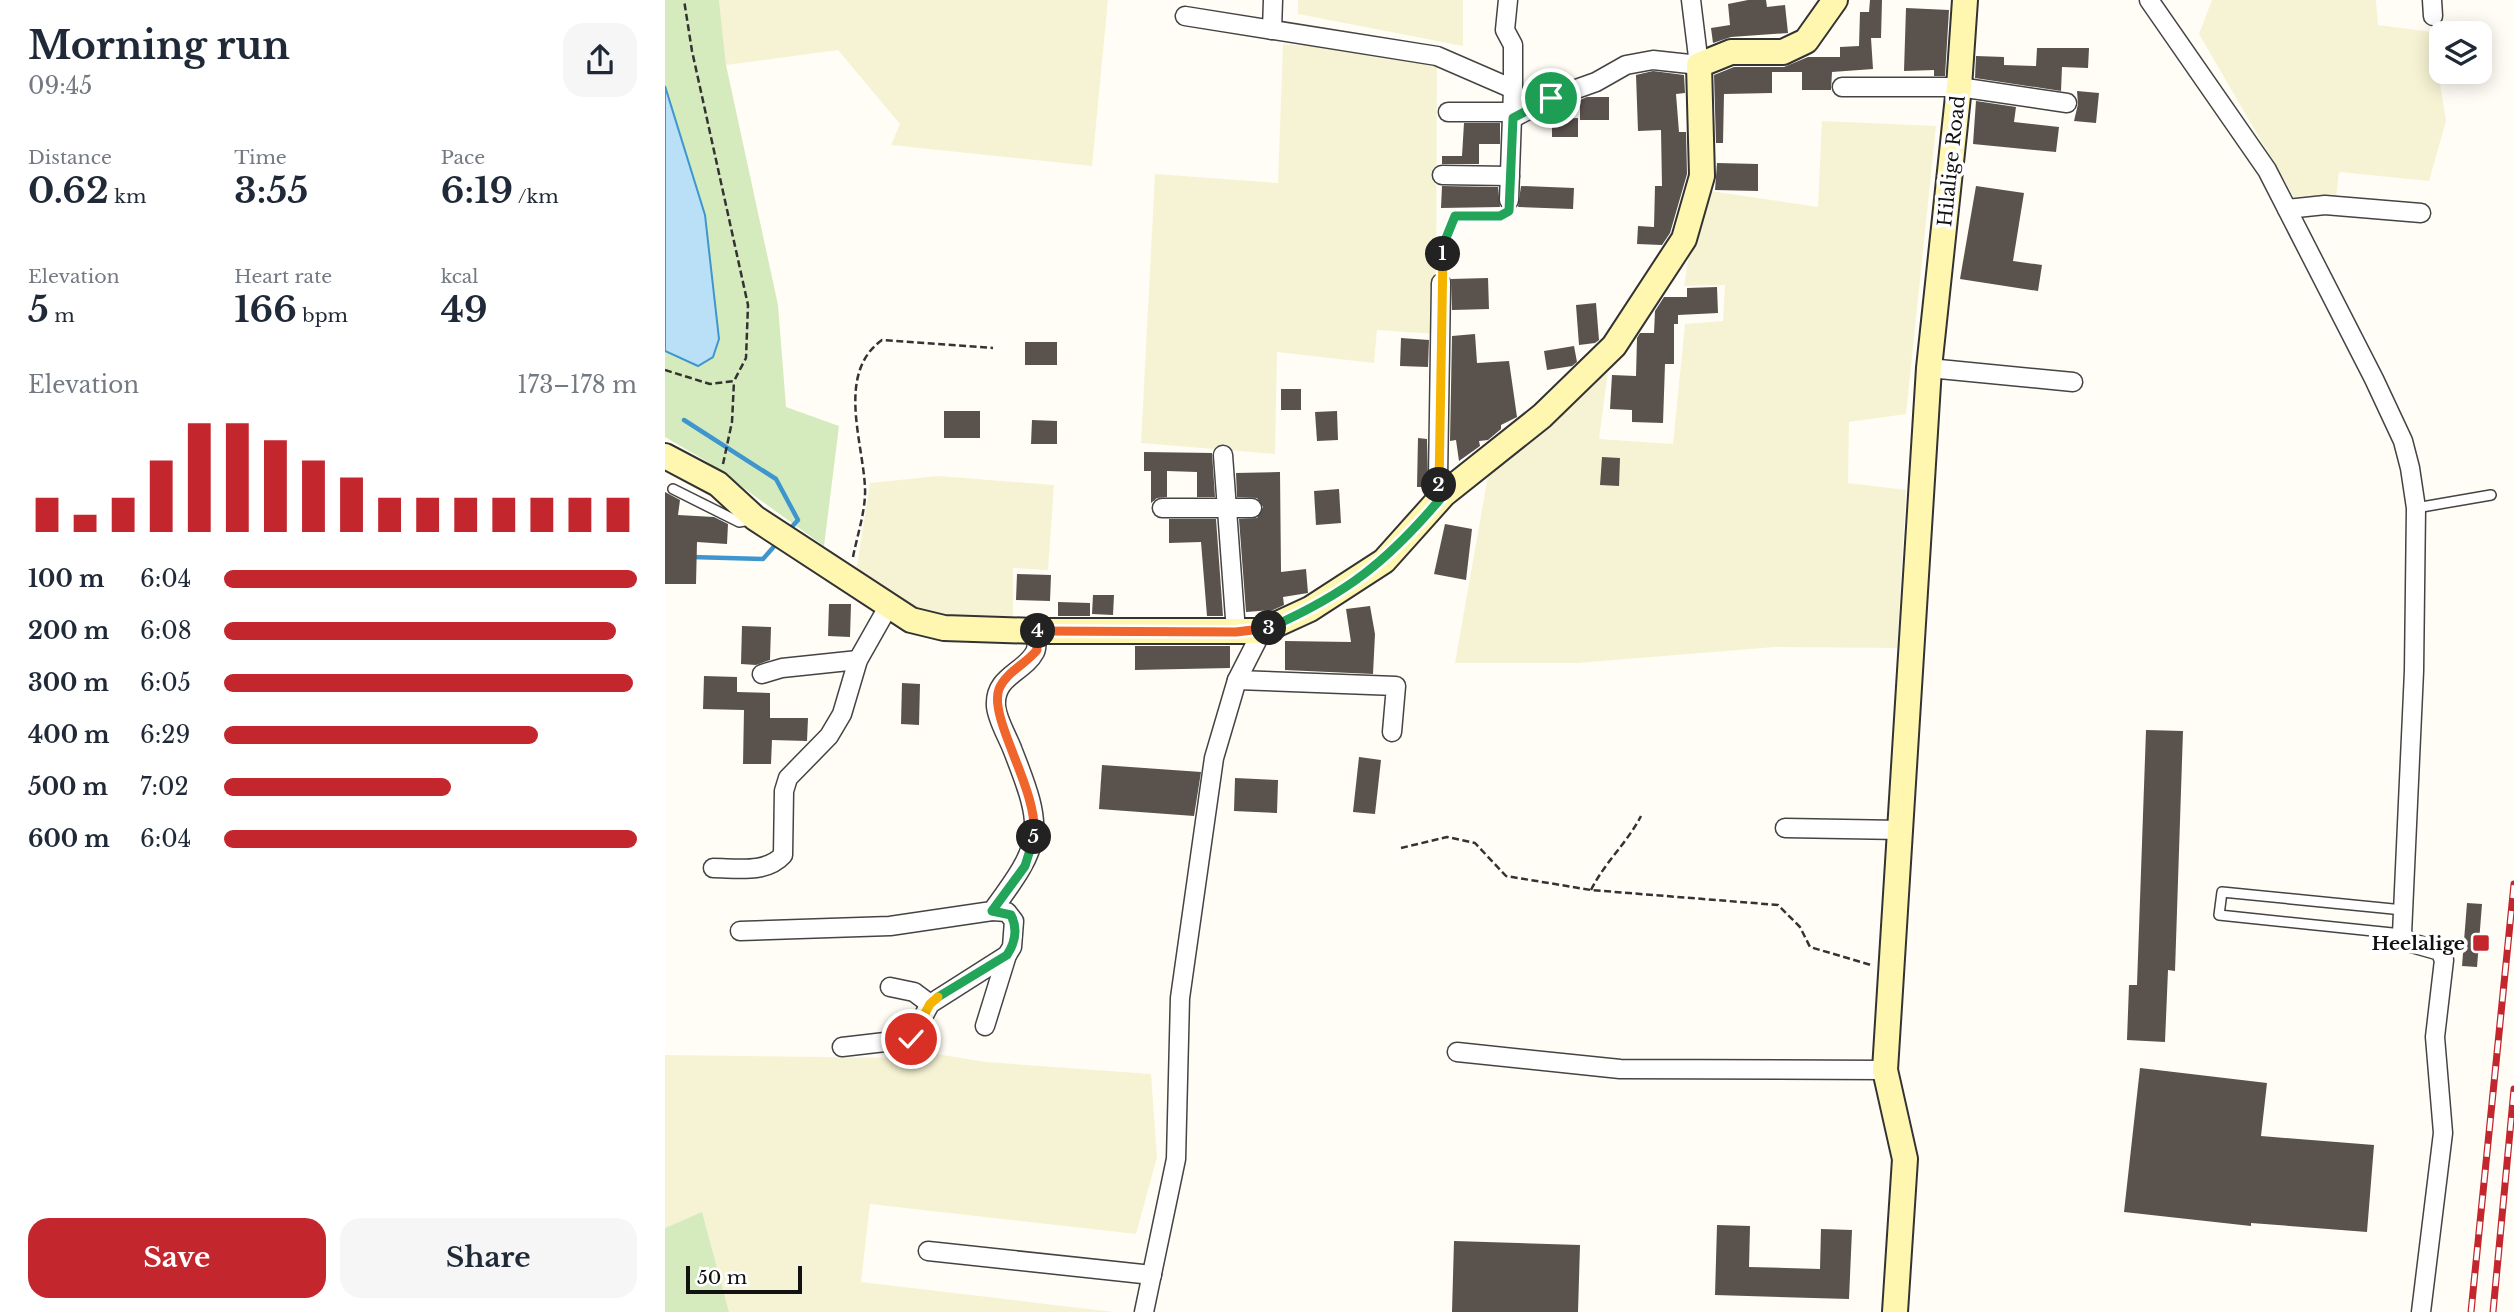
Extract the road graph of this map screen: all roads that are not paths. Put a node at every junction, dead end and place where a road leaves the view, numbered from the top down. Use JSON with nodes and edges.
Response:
{"nodes":[{"id":1,"x":1273,"y":0,"type":"edge"},
{"id":2,"x":1508,"y":0,"type":"edge"},
{"id":3,"x":1691,"y":0,"type":"edge"},
{"id":4,"x":1835,"y":0,"type":"edge"},
{"id":5,"x":1965,"y":0,"type":"edge"},
{"id":6,"x":2149,"y":0,"type":"edge"},
{"id":7,"x":1185,"y":16,"type":"dead end"},
{"id":8,"x":1272,"y":30,"type":"junction"},
{"id":9,"x":1699,"y":65,"type":"junction"},
{"id":10,"x":1842,"y":86,"type":"dead end"},
{"id":11,"x":1959,"y":87,"type":"junction"},
{"id":12,"x":1513,"y":89,"type":"junction"},
{"id":13,"x":2067,"y":103,"type":"dead end"},
{"id":14,"x":1448,"y":112,"type":"dead end"},
{"id":15,"x":1513,"y":115,"type":"junction"},
{"id":16,"x":1442,"y":175,"type":"dead end"},
{"id":17,"x":1510,"y":176,"type":"junction"},
{"id":18,"x":1509,"y":200,"type":"road end"},
{"id":19,"x":2287,"y":209,"type":"junction"},
{"id":20,"x":2421,"y":213,"type":"dead end"},
{"id":21,"x":1441,"y":283,"type":"road end"},
{"id":22,"x":1929,"y":368,"type":"junction"},
{"id":23,"x":2073,"y":382,"type":"dead end"},
{"id":24,"x":1223,"y":455,"type":"dead end"},
{"id":25,"x":665,"y":456,"type":"edge"},
{"id":26,"x":673,"y":489,"type":"dead end"},
{"id":27,"x":2491,"y":495,"type":"dead end"},
{"id":28,"x":1441,"y":498,"type":"junction"},
{"id":29,"x":1162,"y":508,"type":"dead end"},
{"id":30,"x":1252,"y":508,"type":"dead end"},
{"id":31,"x":2416,"y":508,"type":"junction"},
{"id":32,"x":1225,"y":509,"type":"junction"},
{"id":33,"x":755,"y":518,"type":"junction"},
{"id":34,"x":888,"y":607,"type":"junction"},
{"id":35,"x":1036,"y":631,"type":"junction"},
{"id":36,"x":1262,"y":631,"type":"junction"},
{"id":37,"x":1236,"y":632,"type":"junction"},
{"id":38,"x":858,"y":660,"type":"junction"},
{"id":39,"x":762,"y":674,"type":"dead end"},
{"id":40,"x":1237,"y":680,"type":"junction"},
{"id":41,"x":1392,"y":732,"type":"dead end"},
{"id":42,"x":1785,"y":828,"type":"dead end"},
{"id":43,"x":1901,"y":830,"type":"junction"},
{"id":44,"x":713,"y":868,"type":"dead end"},
{"id":45,"x":2403,"y":910,"type":"junction"},
{"id":46,"x":992,"y":911,"type":"junction"},
{"id":47,"x":740,"y":931,"type":"dead end"},
{"id":48,"x":2402,"y":934,"type":"junction"},
{"id":49,"x":1007,"y":955,"type":"junction"},
{"id":50,"x":890,"y":987,"type":"dead end"},
{"id":51,"x":930,"y":1004,"type":"junction"},
{"id":52,"x":985,"y":1026,"type":"dead end"},
{"id":53,"x":842,"y":1047,"type":"dead end"},
{"id":54,"x":1457,"y":1052,"type":"dead end"},
{"id":55,"x":1885,"y":1070,"type":"junction"},
{"id":56,"x":928,"y":1251,"type":"dead end"},
{"id":57,"x":1152,"y":1275,"type":"junction"},
{"id":58,"x":1143,"y":1312,"type":"edge"},
{"id":59,"x":1895,"y":1312,"type":"edge"},
{"id":60,"x":2421,"y":1312,"type":"edge"}],
"edges":[{"from":1,"to":8,"type":"street"},
{"from":2,"to":12,"type":"street"},
{"from":3,"to":9,"type":"street"},
{"from":4,"to":9,"type":"street"},
{"from":5,"to":11,"type":"street","name":"Hilalige Road"},
{"from":6,"to":19,"type":"street"},
{"from":7,"to":8,"type":"street"},
{"from":8,"to":12,"type":"street"},
{"from":9,"to":15,"type":"street"},
{"from":9,"to":28,"type":"street"},
{"from":10,"to":11,"type":"street"},
{"from":11,"to":13,"type":"street"},
{"from":11,"to":22,"type":"street","name":"Hilalige Road"},
{"from":12,"to":15,"type":"street"},
{"from":14,"to":15,"type":"street"},
{"from":15,"to":17,"type":"street"},
{"from":16,"to":17,"type":"street"},
{"from":17,"to":18,"type":"street"},
{"from":19,"to":20,"type":"street"},
{"from":19,"to":31,"type":"street"},
{"from":21,"to":28,"type":"street"},
{"from":22,"to":23,"type":"street"},
{"from":22,"to":43,"type":"street","name":"Hilalige Road"},
{"from":24,"to":32,"type":"street"},
{"from":25,"to":33,"type":"street"},
{"from":26,"to":33,"type":"lane"},
{"from":27,"to":31,"type":"lane"},
{"from":28,"to":36,"type":"street"},
{"from":29,"to":32,"type":"street"},
{"from":30,"to":32,"type":"street"},
{"from":31,"to":45,"type":"street"},
{"from":32,"to":37,"type":"street"},
{"from":33,"to":34,"type":"street"},
{"from":34,"to":35,"type":"street"},
{"from":34,"to":38,"type":"street"},
{"from":35,"to":37,"type":"street"},
{"from":35,"to":46,"type":"street"},
{"from":36,"to":37,"type":"street"},
{"from":36,"to":40,"type":"street"},
{"from":38,"to":39,"type":"street"},
{"from":38,"to":44,"type":"street"},
{"from":40,"to":41,"type":"street"},
{"from":40,"to":57,"type":"street"},
{"from":42,"to":43,"type":"street"},
{"from":43,"to":55,"type":"street","name":"Hilalige Road"},
{"from":45,"to":48,"type":"street"},
{"from":45,"to":48,"type":"lane"},
{"from":46,"to":47,"type":"street"},
{"from":46,"to":49,"type":"street"},
{"from":48,"to":60,"type":"street"},
{"from":49,"to":51,"type":"street"},
{"from":49,"to":52,"type":"street"},
{"from":50,"to":51,"type":"street"},
{"from":51,"to":53,"type":"street"},
{"from":54,"to":55,"type":"street"},
{"from":55,"to":59,"type":"street","name":"Hilalige Road"},
{"from":56,"to":57,"type":"street"},
{"from":57,"to":58,"type":"street"}]}
